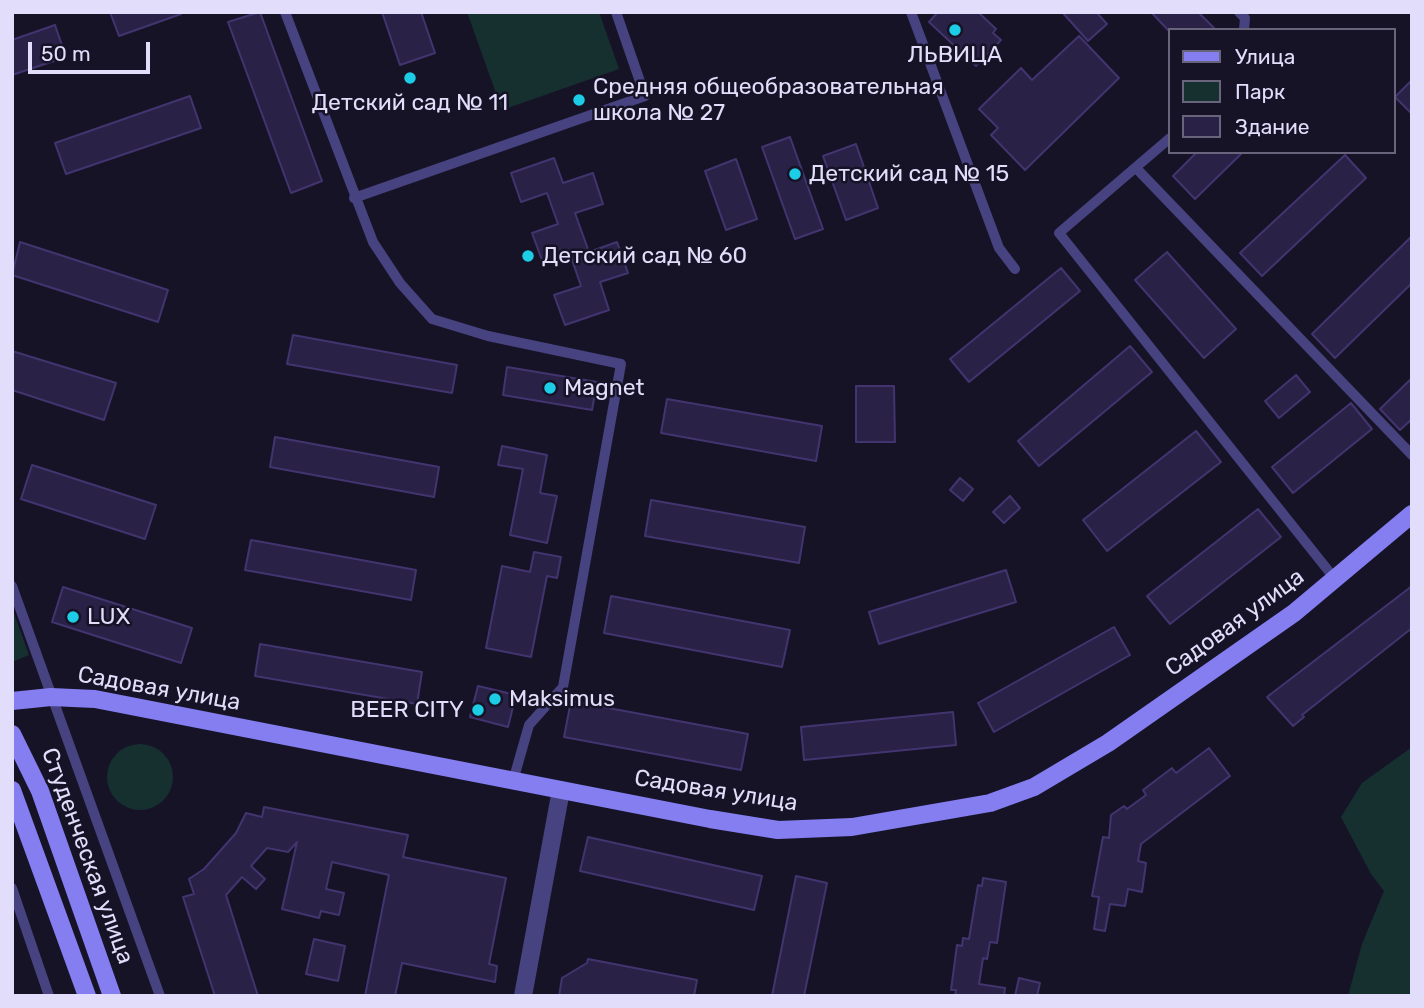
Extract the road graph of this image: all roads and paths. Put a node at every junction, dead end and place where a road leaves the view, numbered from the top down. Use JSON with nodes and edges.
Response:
{"nodes":[{"id":1,"x":285,"y":12,"type":"edge"},
{"id":2,"x":615,"y":12,"type":"edge"},
{"id":3,"x":911,"y":12,"type":"edge"},
{"id":4,"x":1240,"y":12,"type":"edge"},
{"id":5,"x":1244,"y":28,"type":"edge"},
{"id":6,"x":1168,"y":140,"type":"edge"},
{"id":7,"x":1137,"y":169,"type":"junction"},
{"id":8,"x":354,"y":198,"type":"junction"},
{"id":9,"x":1015,"y":269,"type":"dead end"},
{"id":10,"x":1412,"y":455,"type":"edge"},
{"id":11,"x":1412,"y":514,"type":"edge"},
{"id":12,"x":1335,"y":579,"type":"junction"},
{"id":13,"x":12,"y":586,"type":"edge"},
{"id":14,"x":51,"y":697,"type":"junction"},
{"id":15,"x":12,"y":701,"type":"edge"},
{"id":16,"x":12,"y":734,"type":"edge"},
{"id":17,"x":513,"y":781,"type":"junction"},
{"id":18,"x":12,"y":790,"type":"edge"},
{"id":19,"x":561,"y":790,"type":"junction"},
{"id":20,"x":12,"y":888,"type":"edge"},
{"id":21,"x":49,"y":996,"type":"edge"},
{"id":22,"x":87,"y":996,"type":"edge"},
{"id":23,"x":112,"y":996,"type":"edge"},
{"id":24,"x":160,"y":996,"type":"edge"},
{"id":25,"x":523,"y":996,"type":"edge"}],
"edges":[{"from":1,"to":8,"type":"lane"},
{"from":2,"to":8,"type":"lane"},
{"from":3,"to":9,"type":"lane"},
{"from":4,"to":5,"type":"lane"},
{"from":6,"to":7,"type":"lane"},
{"from":7,"to":10,"type":"lane"},
{"from":7,"to":12,"type":"lane"},
{"from":8,"to":17,"type":"lane"},
{"from":11,"to":12,"type":"main road","name":"Садовая улица"},
{"from":12,"to":19,"type":"main road","name":"Садовая улица"},
{"from":13,"to":14,"type":"lane"},
{"from":14,"to":15,"type":"main road","name":"Садовая улица"},
{"from":14,"to":17,"type":"main road","name":"Садовая улица"},
{"from":14,"to":24,"type":"lane"},
{"from":16,"to":23,"type":"main road","name":"Студенческая улица"},
{"from":17,"to":19,"type":"main road","name":"Садовая улица"},
{"from":18,"to":22,"type":"main road","name":"Студенческая улица"},
{"from":19,"to":25,"type":"street"},
{"from":20,"to":21,"type":"lane"}]}
